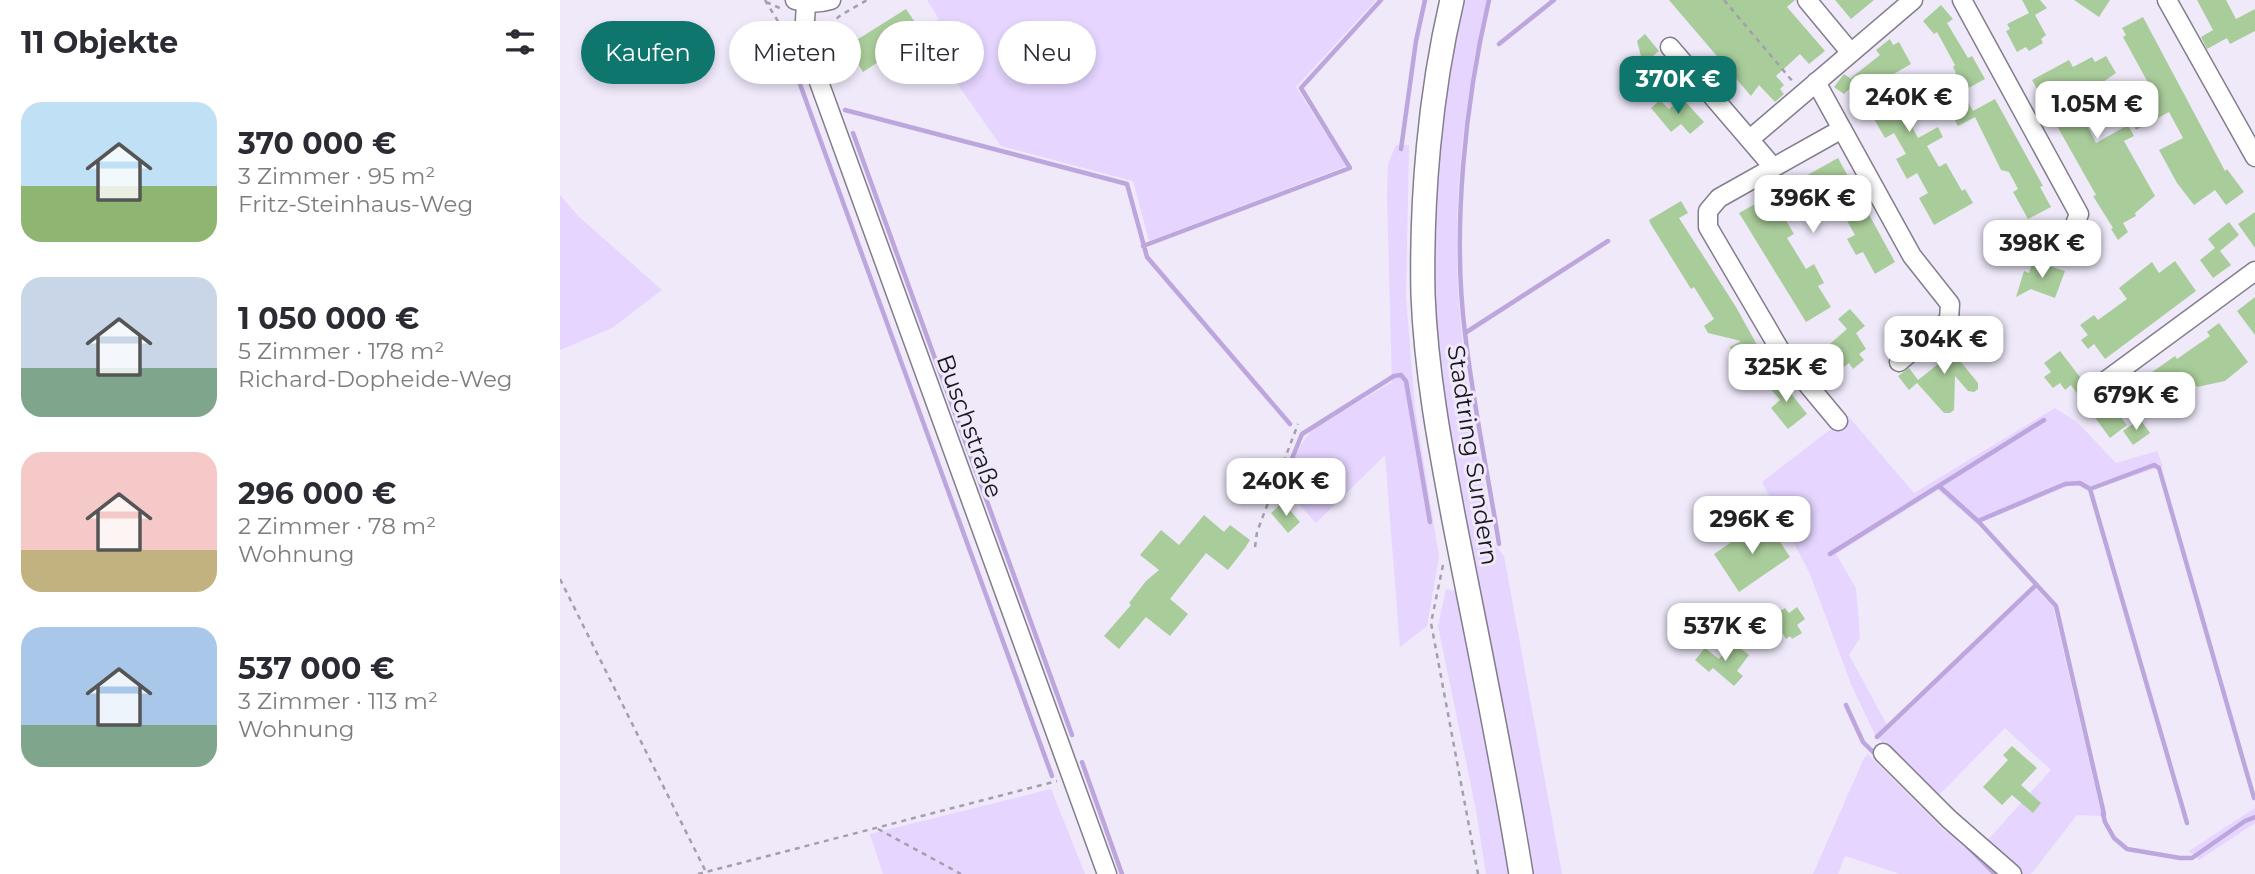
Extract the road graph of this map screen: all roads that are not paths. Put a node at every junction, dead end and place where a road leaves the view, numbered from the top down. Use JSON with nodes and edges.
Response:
{"nodes":[{"id":1,"x":831,"y":0,"type":"edge"},
{"id":2,"x":1452,"y":0,"type":"edge"},
{"id":3,"x":1807,"y":0,"type":"edge"},
{"id":4,"x":1913,"y":0,"type":"edge"},
{"id":5,"x":1962,"y":0,"type":"edge"},
{"id":6,"x":2167,"y":0,"type":"edge"},
{"id":7,"x":801,"y":2,"type":"edge"},
{"id":8,"x":1670,"y":47,"type":"dead end"},
{"id":9,"x":1851,"y":53,"type":"junction"},
{"id":10,"x":1810,"y":88,"type":"junction"},
{"id":11,"x":1842,"y":129,"type":"junction"},
{"id":12,"x":1750,"y":139,"type":"junction"},
{"id":13,"x":2255,"y":157,"type":"edge"},
{"id":14,"x":1773,"y":167,"type":"junction"},
{"id":15,"x":2068,"y":242,"type":"dead end"},
{"id":16,"x":2255,"y":271,"type":"edge"},
{"id":17,"x":1899,"y":362,"type":"dead end"},
{"id":18,"x":2104,"y":382,"type":"dead end"},
{"id":19,"x":1838,"y":421,"type":"dead end"},
{"id":20,"x":1883,"y":753,"type":"dead end"},
{"id":21,"x":1107,"y":874,"type":"edge"},
{"id":22,"x":1521,"y":874,"type":"edge"},
{"id":23,"x":2012,"y":874,"type":"edge"}],
"edges":[{"from":1,"to":7,"type":"street"},
{"from":2,"to":22,"type":"main road","name":"Stadtring Sundern"},
{"from":3,"to":9,"type":"street"},
{"from":4,"to":9,"type":"street"},
{"from":5,"to":15,"type":"street"},
{"from":6,"to":13,"type":"street"},
{"from":7,"to":21,"type":"street","name":"Buschstraße"},
{"from":8,"to":12,"type":"street"},
{"from":9,"to":10,"type":"street"},
{"from":10,"to":11,"type":"street"},
{"from":10,"to":12,"type":"street"},
{"from":11,"to":14,"type":"street"},
{"from":11,"to":17,"type":"street"},
{"from":12,"to":14,"type":"street"},
{"from":14,"to":19,"type":"street"},
{"from":16,"to":18,"type":"street"},
{"from":20,"to":23,"type":"street"}]}
